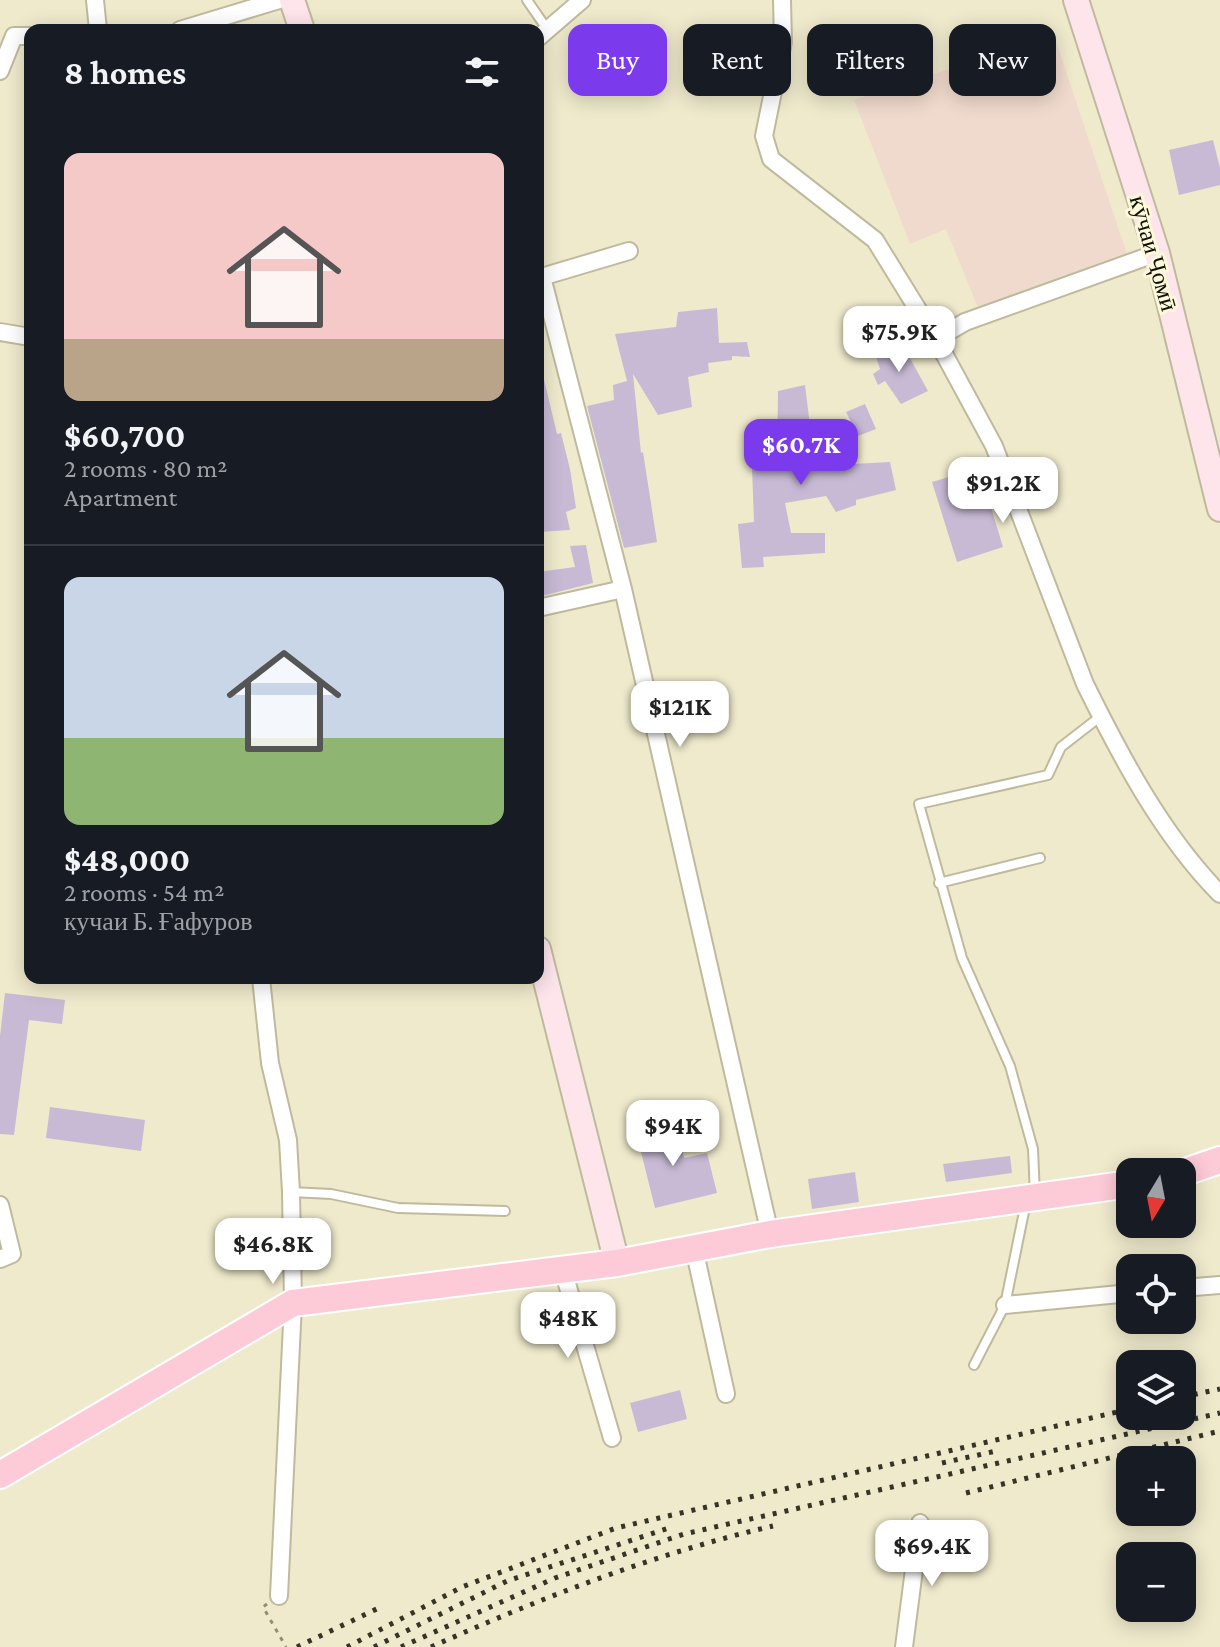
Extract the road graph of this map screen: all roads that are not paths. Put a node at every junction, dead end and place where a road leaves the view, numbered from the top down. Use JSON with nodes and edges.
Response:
{"nodes":[{"id":1,"x":95,"y":0,"type":"edge"},
{"id":2,"x":279,"y":0,"type":"edge"},
{"id":3,"x":292,"y":0,"type":"edge"},
{"id":4,"x":527,"y":0,"type":"edge"},
{"id":5,"x":582,"y":0,"type":"edge"},
{"id":6,"x":782,"y":0,"type":"edge"},
{"id":7,"x":1076,"y":0,"type":"edge"},
{"id":8,"x":97,"y":24,"type":"edge"},
{"id":9,"x":200,"y":24,"type":"edge"},
{"id":10,"x":300,"y":24,"type":"edge"},
{"id":11,"x":538,"y":24,"type":"edge"},
{"id":12,"x":544,"y":31,"type":"edge"},
{"id":13,"x":24,"y":36,"type":"edge"},
{"id":14,"x":0,"y":71,"type":"edge"},
{"id":15,"x":629,"y":251,"type":"dead end"},
{"id":16,"x":1157,"y":253,"type":"junction"},
{"id":17,"x":544,"y":277,"type":"edge"},
{"id":18,"x":544,"y":293,"type":"edge"},
{"id":19,"x":0,"y":332,"type":"edge"},
{"id":20,"x":24,"y":336,"type":"edge"},
{"id":21,"x":936,"y":339,"type":"junction"},
{"id":22,"x":1213,"y":453,"type":"edge"},
{"id":23,"x":1220,"y":509,"type":"edge"},
{"id":24,"x":623,"y":589,"type":"junction"},
{"id":25,"x":544,"y":607,"type":"edge"},
{"id":26,"x":1101,"y":716,"type":"junction"},
{"id":27,"x":1040,"y":858,"type":"dead end"},
{"id":28,"x":939,"y":883,"type":"junction"},
{"id":29,"x":1220,"y":894,"type":"edge"},
{"id":30,"x":544,"y":973,"type":"edge"},
{"id":31,"x":262,"y":984,"type":"edge"},
{"id":32,"x":1220,"y":1160,"type":"edge"},
{"id":33,"x":1196,"y":1168,"type":"edge"},
{"id":34,"x":1116,"y":1186,"type":"edge"},
{"id":35,"x":291,"y":1192,"type":"junction"},
{"id":36,"x":1031,"y":1196,"type":"junction"},
{"id":37,"x":0,"y":1205,"type":"edge"},
{"id":38,"x":505,"y":1211,"type":"dead end"},
{"id":39,"x":770,"y":1234,"type":"junction"},
{"id":40,"x":694,"y":1248,"type":"junction"},
{"id":41,"x":0,"y":1259,"type":"edge"},
{"id":42,"x":617,"y":1263,"type":"junction"},
{"id":43,"x":563,"y":1270,"type":"junction"},
{"id":44,"x":1220,"y":1285,"type":"edge"},
{"id":45,"x":1196,"y":1287,"type":"edge"},
{"id":46,"x":1116,"y":1294,"type":"edge"},
{"id":47,"x":293,"y":1303,"type":"junction"},
{"id":48,"x":1005,"y":1305,"type":"junction"},
{"id":49,"x":974,"y":1365,"type":"dead end"},
{"id":50,"x":726,"y":1394,"type":"dead end"},
{"id":51,"x":612,"y":1438,"type":"dead end"},
{"id":52,"x":0,"y":1475,"type":"edge"},
{"id":53,"x":920,"y":1523,"type":"dead end"},
{"id":54,"x":279,"y":1596,"type":"road end"},
{"id":55,"x":904,"y":1647,"type":"edge"}],
"edges":[{"from":1,"to":8,"type":"street"},
{"from":2,"to":9,"type":"street"},
{"from":3,"to":10,"type":"main road"},
{"from":4,"to":11,"type":"lane"},
{"from":5,"to":12,"type":"street"},
{"from":6,"to":21,"type":"street"},
{"from":7,"to":16,"type":"main road","name":"кӯчаи Ҷомӣ"},
{"from":13,"to":14,"type":"street"},
{"from":15,"to":17,"type":"street"},
{"from":16,"to":21,"type":"street"},
{"from":16,"to":22,"type":"main road","name":"кӯчаи Ҷомӣ"},
{"from":18,"to":24,"type":"street"},
{"from":19,"to":20,"type":"street"},
{"from":21,"to":26,"type":"street"},
{"from":22,"to":23,"type":"main road","name":"кӯчаи Ҷомӣ"},
{"from":24,"to":25,"type":"street"},
{"from":24,"to":39,"type":"street"},
{"from":26,"to":28,"type":"lane"},
{"from":26,"to":29,"type":"street"},
{"from":27,"to":28,"type":"lane"},
{"from":28,"to":36,"type":"lane"},
{"from":30,"to":42,"type":"main road"},
{"from":31,"to":35,"type":"street"},
{"from":32,"to":33,"type":"main road"},
{"from":34,"to":36,"type":"main road"},
{"from":35,"to":38,"type":"lane"},
{"from":35,"to":47,"type":"street"},
{"from":36,"to":39,"type":"main road"},
{"from":36,"to":48,"type":"lane"},
{"from":37,"to":41,"type":"street"},
{"from":39,"to":40,"type":"main road"},
{"from":40,"to":42,"type":"main road"},
{"from":40,"to":50,"type":"street"},
{"from":42,"to":43,"type":"main road"},
{"from":43,"to":47,"type":"main road"},
{"from":43,"to":51,"type":"street"},
{"from":44,"to":45,"type":"street"},
{"from":46,"to":48,"type":"street"},
{"from":47,"to":52,"type":"main road"},
{"from":47,"to":54,"type":"street"},
{"from":48,"to":49,"type":"lane"},
{"from":53,"to":55,"type":"street"}]}
